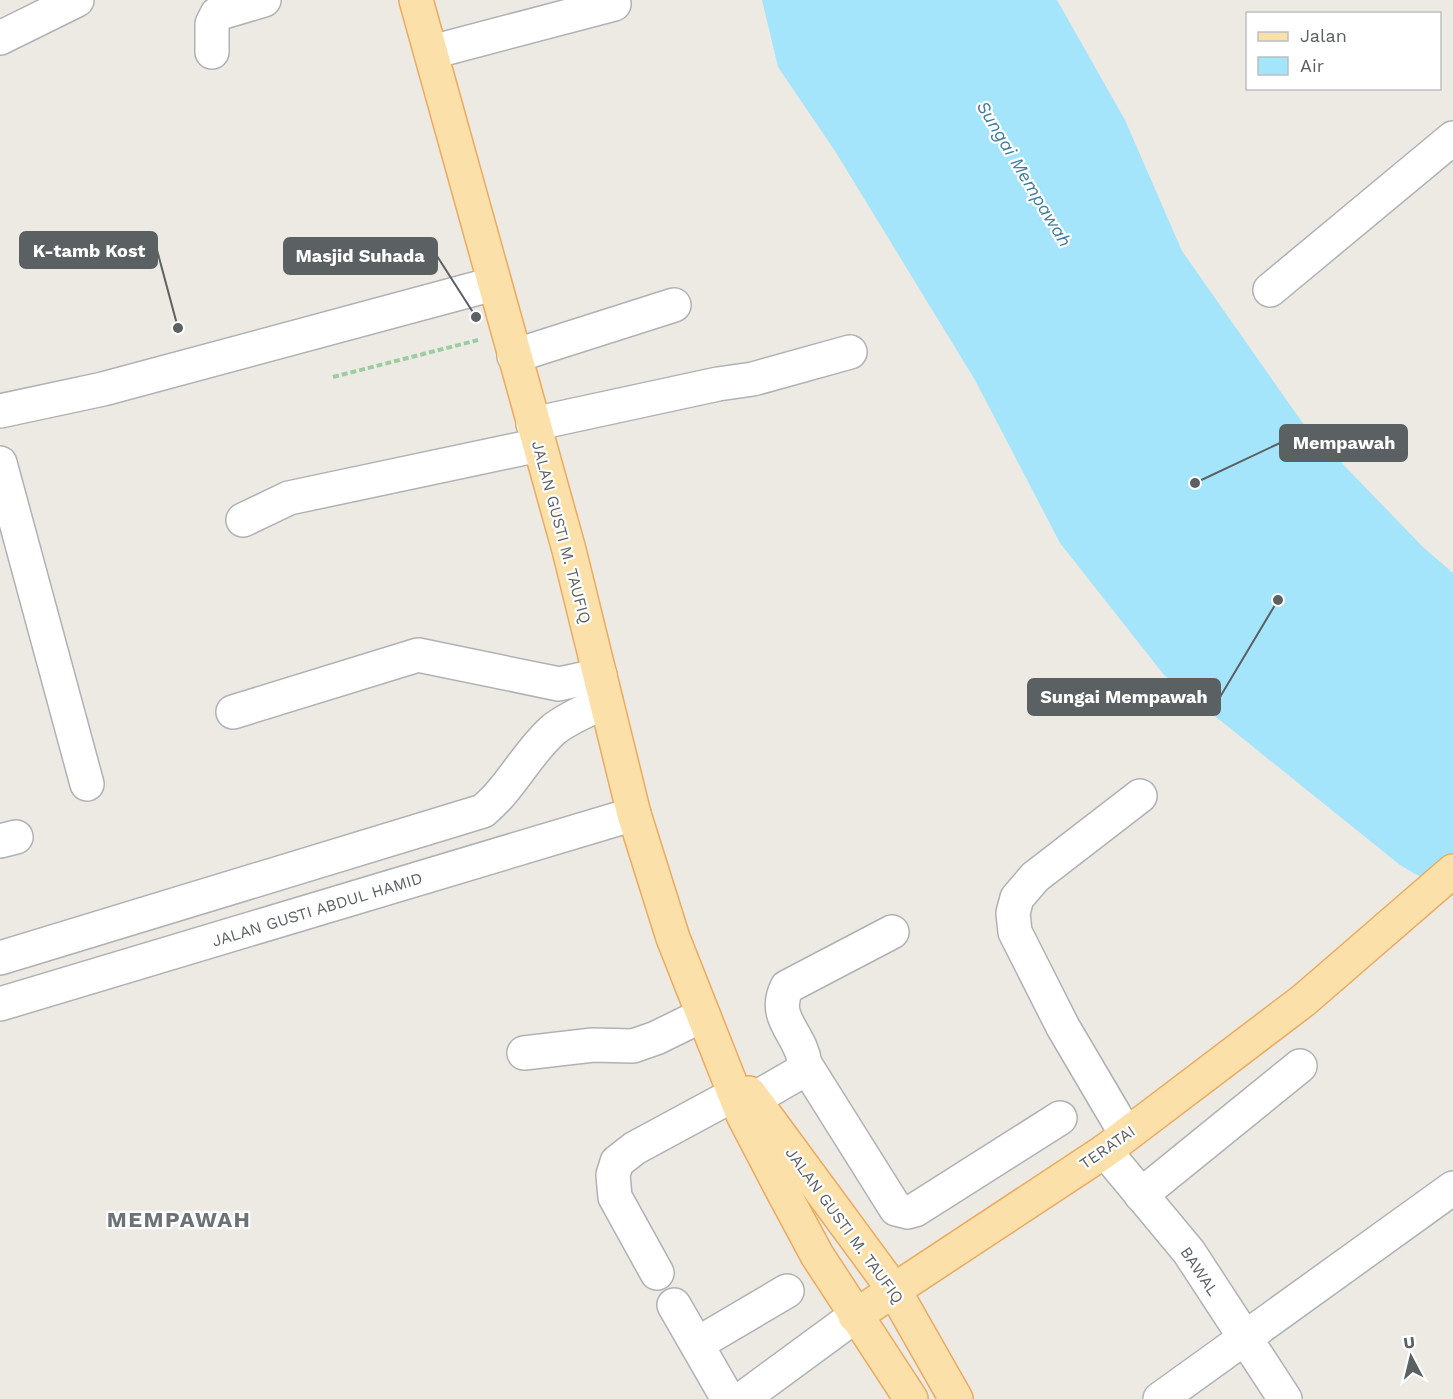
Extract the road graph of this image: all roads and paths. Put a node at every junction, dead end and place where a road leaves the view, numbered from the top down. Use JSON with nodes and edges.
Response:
{"nodes":[{"id":1,"x":77,"y":0,"type":"edge"},
{"id":2,"x":264,"y":0,"type":"edge"},
{"id":3,"x":416,"y":0,"type":"edge"},
{"id":4,"x":614,"y":4,"type":"dead end"},
{"id":5,"x":0,"y":38,"type":"edge"},
{"id":6,"x":212,"y":52,"type":"dead end"},
{"id":7,"x":432,"y":52,"type":"junction"},
{"id":8,"x":1453,"y":138,"type":"edge"},
{"id":9,"x":493,"y":284,"type":"junction"},
{"id":10,"x":1270,"y":290,"type":"dead end"},
{"id":11,"x":674,"y":305,"type":"dead end"},
{"id":12,"x":510,"y":344,"type":"junction"},
{"id":13,"x":850,"y":352,"type":"dead end"},
{"id":14,"x":333,"y":377,"type":"dead end"},
{"id":15,"x":0,"y":411,"type":"edge"},
{"id":16,"x":536,"y":434,"type":"junction"},
{"id":17,"x":0,"y":463,"type":"edge"},
{"id":18,"x":243,"y":520,"type":"dead end"},
{"id":19,"x":603,"y":688,"type":"junction"},
{"id":20,"x":233,"y":712,"type":"dead end"},
{"id":21,"x":87,"y":784,"type":"dead end"},
{"id":22,"x":1140,"y":796,"type":"dead end"},
{"id":23,"x":634,"y":814,"type":"junction"},
{"id":24,"x":1450,"y":874,"type":"edge"},
{"id":25,"x":892,"y":932,"type":"dead end"},
{"id":26,"x":0,"y":958,"type":"edge"},
{"id":27,"x":0,"y":1004,"type":"edge"},
{"id":28,"x":703,"y":1015,"type":"junction"},
{"id":29,"x":524,"y":1053,"type":"dead end"},
{"id":30,"x":805,"y":1064,"type":"junction"},
{"id":31,"x":1300,"y":1066,"type":"dead end"},
{"id":32,"x":745,"y":1097,"type":"junction"},
{"id":33,"x":1060,"y":1118,"type":"dead end"},
{"id":34,"x":1116,"y":1142,"type":"junction"},
{"id":35,"x":1453,"y":1188,"type":"edge"},
{"id":36,"x":1141,"y":1195,"type":"junction"},
{"id":37,"x":657,"y":1274,"type":"dead end"},
{"id":38,"x":894,"y":1290,"type":"junction"},
{"id":39,"x":787,"y":1291,"type":"dead end"},
{"id":40,"x":674,"y":1305,"type":"dead end"},
{"id":41,"x":855,"y":1316,"type":"junction"},
{"id":42,"x":1245,"y":1339,"type":"junction"},
{"id":43,"x":697,"y":1344,"type":"junction"},
{"id":44,"x":728,"y":1399,"type":"edge"},
{"id":45,"x":742,"y":1399,"type":"edge"},
{"id":46,"x":911,"y":1399,"type":"edge"},
{"id":47,"x":956,"y":1399,"type":"edge"},
{"id":48,"x":1160,"y":1399,"type":"edge"},
{"id":49,"x":1285,"y":1399,"type":"edge"}],
"edges":[{"from":1,"to":5,"type":"street"},
{"from":2,"to":6,"type":"street"},
{"from":3,"to":7,"type":"main road","name":"JALAN GUSTI M. TAUFIQ"},
{"from":4,"to":7,"type":"street"},
{"from":7,"to":9,"type":"main road","name":"JALAN GUSTI M. TAUFIQ"},
{"from":8,"to":10,"type":"street"},
{"from":9,"to":12,"type":"main road","name":"JALAN GUSTI M. TAUFIQ"},
{"from":9,"to":15,"type":"street"},
{"from":11,"to":12,"type":"street"},
{"from":12,"to":14,"type":"path"},
{"from":12,"to":16,"type":"main road","name":"JALAN GUSTI M. TAUFIQ"},
{"from":13,"to":16,"type":"street"},
{"from":16,"to":18,"type":"street"},
{"from":16,"to":19,"type":"main road","name":"JALAN GUSTI M. TAUFIQ"},
{"from":17,"to":21,"type":"street"},
{"from":19,"to":20,"type":"street"},
{"from":19,"to":23,"type":"main road","name":"JALAN GUSTI M. TAUFIQ"},
{"from":19,"to":26,"type":"street"},
{"from":22,"to":34,"type":"street","name":"BAWAL"},
{"from":23,"to":27,"type":"street","name":"JALAN GUSTI ABDUL HAMID"},
{"from":23,"to":28,"type":"main road","name":"JALAN GUSTI M. TAUFIQ"},
{"from":24,"to":34,"type":"main road","name":"TERATAI"},
{"from":25,"to":30,"type":"street"},
{"from":28,"to":29,"type":"street"},
{"from":28,"to":32,"type":"main road","name":"JALAN GUSTI M. TAUFIQ"},
{"from":30,"to":32,"type":"street"},
{"from":30,"to":33,"type":"street"},
{"from":31,"to":36,"type":"street"},
{"from":32,"to":37,"type":"street"},
{"from":32,"to":38,"type":"main road","name":"JALAN GUSTI M. TAUFIQ"},
{"from":32,"to":41,"type":"main road","name":"JALAN GUSTI M. TAUFIQ"},
{"from":34,"to":36,"type":"street","name":"BAWAL"},
{"from":34,"to":38,"type":"main road","name":"TERATAI"},
{"from":35,"to":42,"type":"street"},
{"from":36,"to":42,"type":"street","name":"BAWAL"},
{"from":38,"to":41,"type":"main road","name":"TERATAI"},
{"from":38,"to":47,"type":"main road","name":"JALAN GUSTI M. TAUFIQ"},
{"from":39,"to":43,"type":"street"},
{"from":40,"to":43,"type":"street"},
{"from":41,"to":45,"type":"street","name":"TERATAI"},
{"from":41,"to":46,"type":"main road","name":"JALAN GUSTI M. TAUFIQ"},
{"from":42,"to":48,"type":"street"},
{"from":42,"to":49,"type":"street","name":"BAWAL"},
{"from":43,"to":44,"type":"street"}]}
